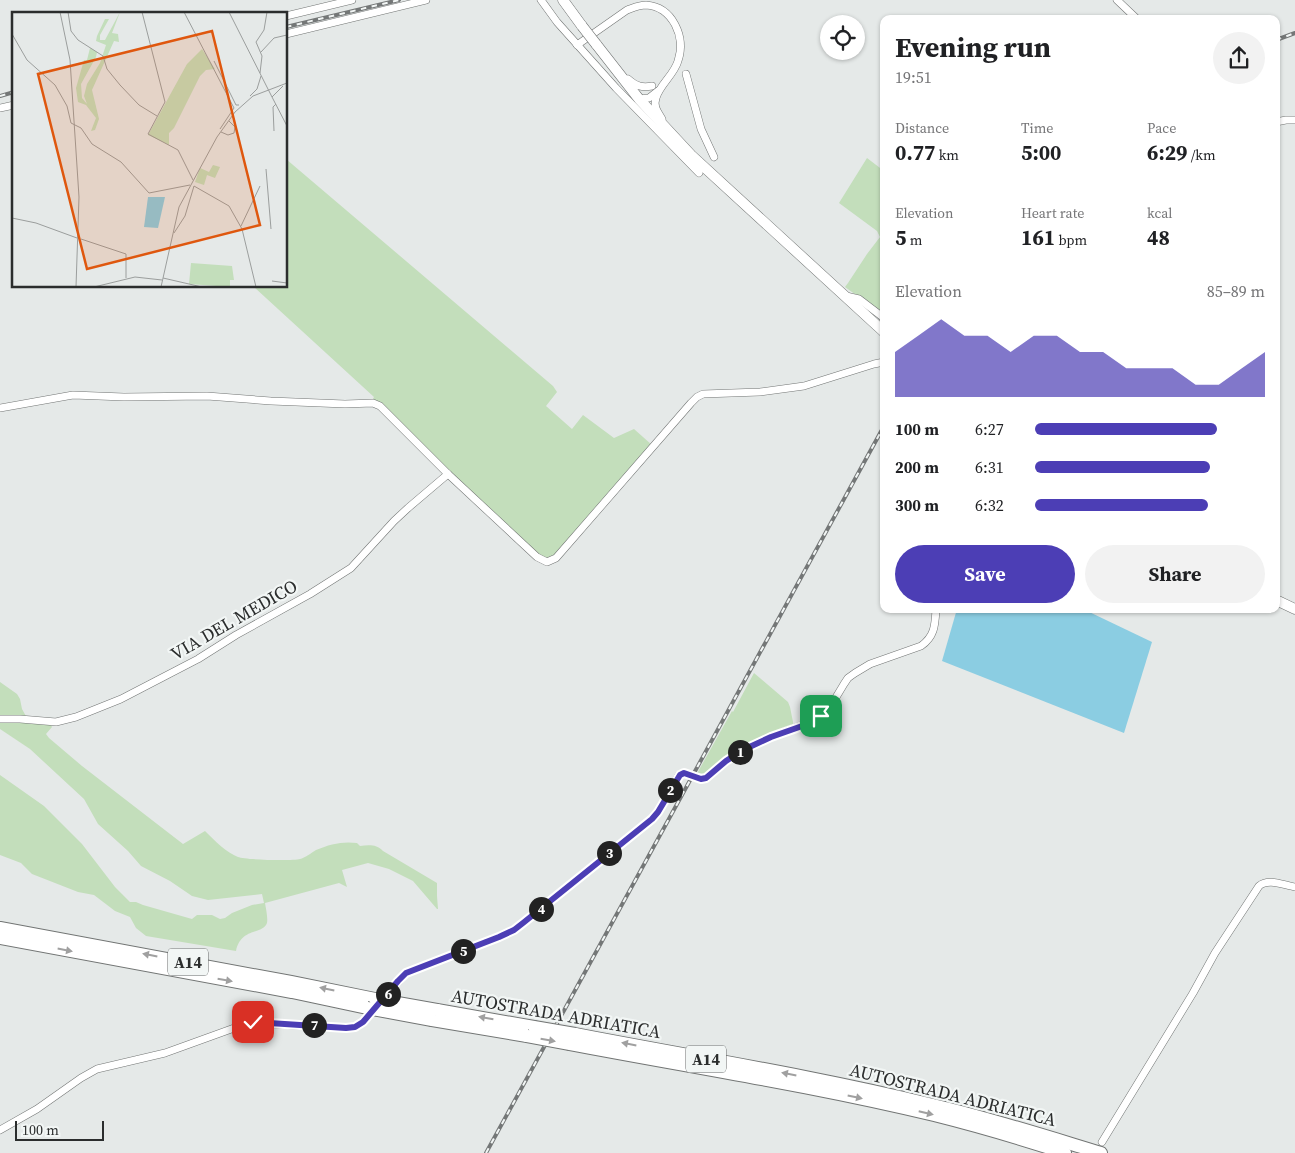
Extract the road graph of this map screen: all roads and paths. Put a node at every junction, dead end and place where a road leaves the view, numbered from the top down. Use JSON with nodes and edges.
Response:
{"nodes":[{"id":1,"x":352,"y":0,"type":"edge"},
{"id":2,"x":426,"y":0,"type":"edge"},
{"id":3,"x":541,"y":0,"type":"edge"},
{"id":4,"x":563,"y":0,"type":"edge"},
{"id":5,"x":1117,"y":0,"type":"edge"},
{"id":6,"x":1132,"y":15,"type":"edge"},
{"id":7,"x":288,"y":16,"type":"edge"},
{"id":8,"x":288,"y":34,"type":"edge"},
{"id":9,"x":577,"y":45,"type":"junction"},
{"id":10,"x":604,"y":55,"type":"junction"},
{"id":11,"x":672,"y":74,"type":"junction"},
{"id":12,"x":686,"y":74,"type":"dead end"},
{"id":13,"x":652,"y":86,"type":"junction"},
{"id":14,"x":662,"y":88,"type":"junction"},
{"id":15,"x":638,"y":99,"type":"junction"},
{"id":16,"x":1295,"y":120,"type":"edge"},
{"id":17,"x":1280,"y":121,"type":"edge"},
{"id":18,"x":672,"y":135,"type":"junction"},
{"id":19,"x":714,"y":157,"type":"dead end"},
{"id":20,"x":699,"y":173,"type":"dead end"},
{"id":21,"x":844,"y":296,"type":"junction"},
{"id":22,"x":880,"y":315,"type":"edge"},
{"id":23,"x":880,"y":329,"type":"edge"},
{"id":24,"x":880,"y":359,"type":"edge"},
{"id":25,"x":0,"y":408,"type":"edge"},
{"id":26,"x":448,"y":474,"type":"junction"},
{"id":27,"x":1280,"y":602,"type":"edge"},
{"id":28,"x":1295,"y":610,"type":"edge"},
{"id":29,"x":936,"y":613,"type":"edge"},
{"id":30,"x":0,"y":719,"type":"edge"},
{"id":31,"x":1295,"y":887,"type":"edge"},
{"id":32,"x":0,"y":928,"type":"edge"},
{"id":33,"x":0,"y":938,"type":"edge"},
{"id":34,"x":371,"y":1003,"type":"junction"},
{"id":35,"x":881,"y":1098,"type":"junction"},
{"id":36,"x":0,"y":1130,"type":"edge"},
{"id":37,"x":1101,"y":1148,"type":"edge"},
{"id":38,"x":1065,"y":1153,"type":"edge"}],
"edges":[{"from":1,"to":7,"type":"street"},
{"from":2,"to":8,"type":"street"},
{"from":3,"to":9,"type":"street"},
{"from":4,"to":10,"type":"main road","bridge":true},
{"from":5,"to":6,"type":"street"},
{"from":9,"to":11,"type":"street"},
{"from":9,"to":20,"type":"street"},
{"from":10,"to":13,"type":"street"},
{"from":10,"to":15,"type":"main road"},
{"from":11,"to":13,"type":"street"},
{"from":11,"to":14,"type":"street"},
{"from":12,"to":19,"type":"street"},
{"from":13,"to":15,"type":"street"},
{"from":14,"to":15,"type":"street"},
{"from":14,"to":18,"type":"street"},
{"from":15,"to":18,"type":"main road"},
{"from":16,"to":17,"type":"street"},
{"from":18,"to":21,"type":"main road"},
{"from":21,"to":22,"type":"street"},
{"from":21,"to":23,"type":"main road"},
{"from":24,"to":26,"type":"street"},
{"from":25,"to":26,"type":"street"},
{"from":26,"to":30,"type":"street","name":"VIA DEL MEDICO"},
{"from":27,"to":28,"type":"main road"},
{"from":29,"to":36,"type":"street"},
{"from":31,"to":37,"type":"street"},
{"from":34,"to":32,"type":"highway","name":"AUTOSTRADA ADRIATICA","number":"A14","one_way":true},
{"from":33,"to":34,"type":"highway","name":"AUTOSTRADA ADRIATICA","number":"A14","one_way":true},
{"from":34,"to":35,"type":"highway","name":"AUTOSTRADA ADRIATICA","number":"A14","bridge":true},
{"from":35,"to":37,"type":"highway","name":"AUTOSTRADA ADRIATICA","number":"A14"},
{"from":35,"to":38,"type":"highway","name":"AUTOSTRADA ADRIATICA","number":"A14","one_way":true}]}
